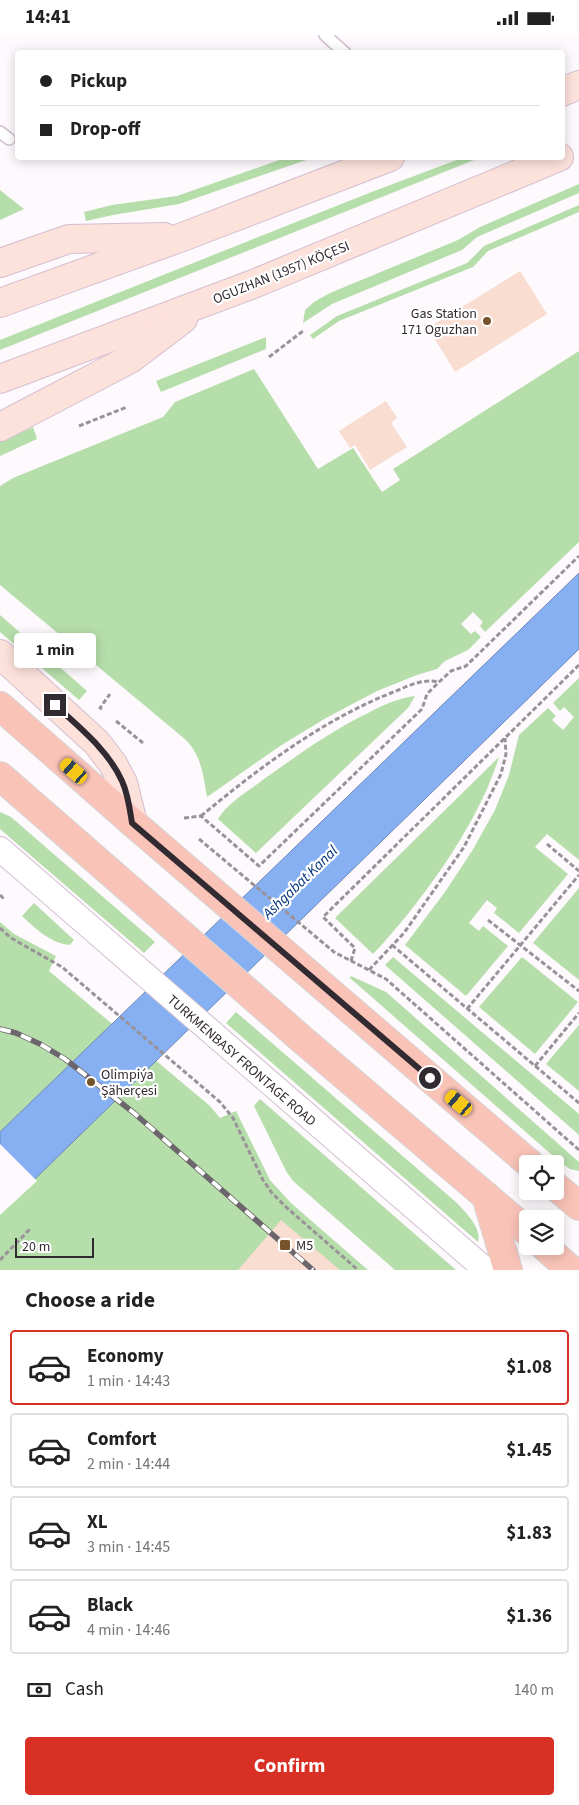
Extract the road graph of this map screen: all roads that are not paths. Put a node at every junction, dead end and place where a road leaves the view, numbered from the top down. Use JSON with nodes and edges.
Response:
{"nodes":[{"id":1,"x":325,"y":35,"type":"edge"},
{"id":2,"x":342,"y":50,"type":"edge"},
{"id":3,"x":579,"y":85,"type":"edge"},
{"id":4,"x":565,"y":91,"type":"edge"},
{"id":5,"x":579,"y":149,"type":"edge"},
{"id":6,"x":565,"y":155,"type":"edge"},
{"id":7,"x":382,"y":160,"type":"edge"},
{"id":8,"x":552,"y":160,"type":"edge"},
{"id":9,"x":185,"y":236,"type":"junction"},
{"id":10,"x":0,"y":263,"type":"edge"},
{"id":11,"x":208,"y":301,"type":"junction"},
{"id":12,"x":0,"y":303,"type":"edge"},
{"id":13,"x":0,"y":379,"type":"edge"},
{"id":14,"x":0,"y":427,"type":"edge"},
{"id":15,"x":0,"y":654,"type":"edge"},
{"id":16,"x":0,"y":706,"type":"edge"},
{"id":17,"x":4,"y":784,"type":"edge"},
{"id":18,"x":132,"y":823,"type":"junction"},
{"id":19,"x":0,"y":849,"type":"edge"},
{"id":20,"x":520,"y":1155,"type":"edge"},
{"id":21,"x":564,"y":1193,"type":"edge"},
{"id":22,"x":486,"y":1196,"type":"junction"},
{"id":23,"x":579,"y":1206,"type":"edge"},
{"id":24,"x":519,"y":1224,"type":"edge"},
{"id":25,"x":554,"y":1255,"type":"edge"},
{"id":26,"x":486,"y":1270,"type":"edge"},
{"id":27,"x":508,"y":1270,"type":"edge"},
{"id":28,"x":571,"y":1270,"type":"edge"}],
"edges":[{"from":1,"to":2,"type":"lane"},
{"from":3,"to":4,"type":"main road"},
{"from":5,"to":6,"type":"main road"},
{"from":7,"to":9,"type":"main road"},
{"from":8,"to":11,"type":"main road","name":"OGUZHAN (1957) KÖÇESI"},
{"from":9,"to":10,"type":"main road"},
{"from":9,"to":12,"type":"main road"},
{"from":11,"to":13,"type":"main road","name":"OGUZHAN (1957) KÖÇESI"},
{"from":11,"to":14,"type":"main road"},
{"from":15,"to":18,"type":"main road"},
{"from":16,"to":18,"type":"main road"},
{"from":17,"to":22,"type":"main road"},
{"from":18,"to":20,"type":"main road"},
{"from":19,"to":26,"type":"street","name":"TURKMENBASY FRONTAGE ROAD"},
{"from":21,"to":23,"type":"main road"},
{"from":22,"to":24,"type":"main road"},
{"from":22,"to":27,"type":"main road"},
{"from":25,"to":28,"type":"main road"}]}
